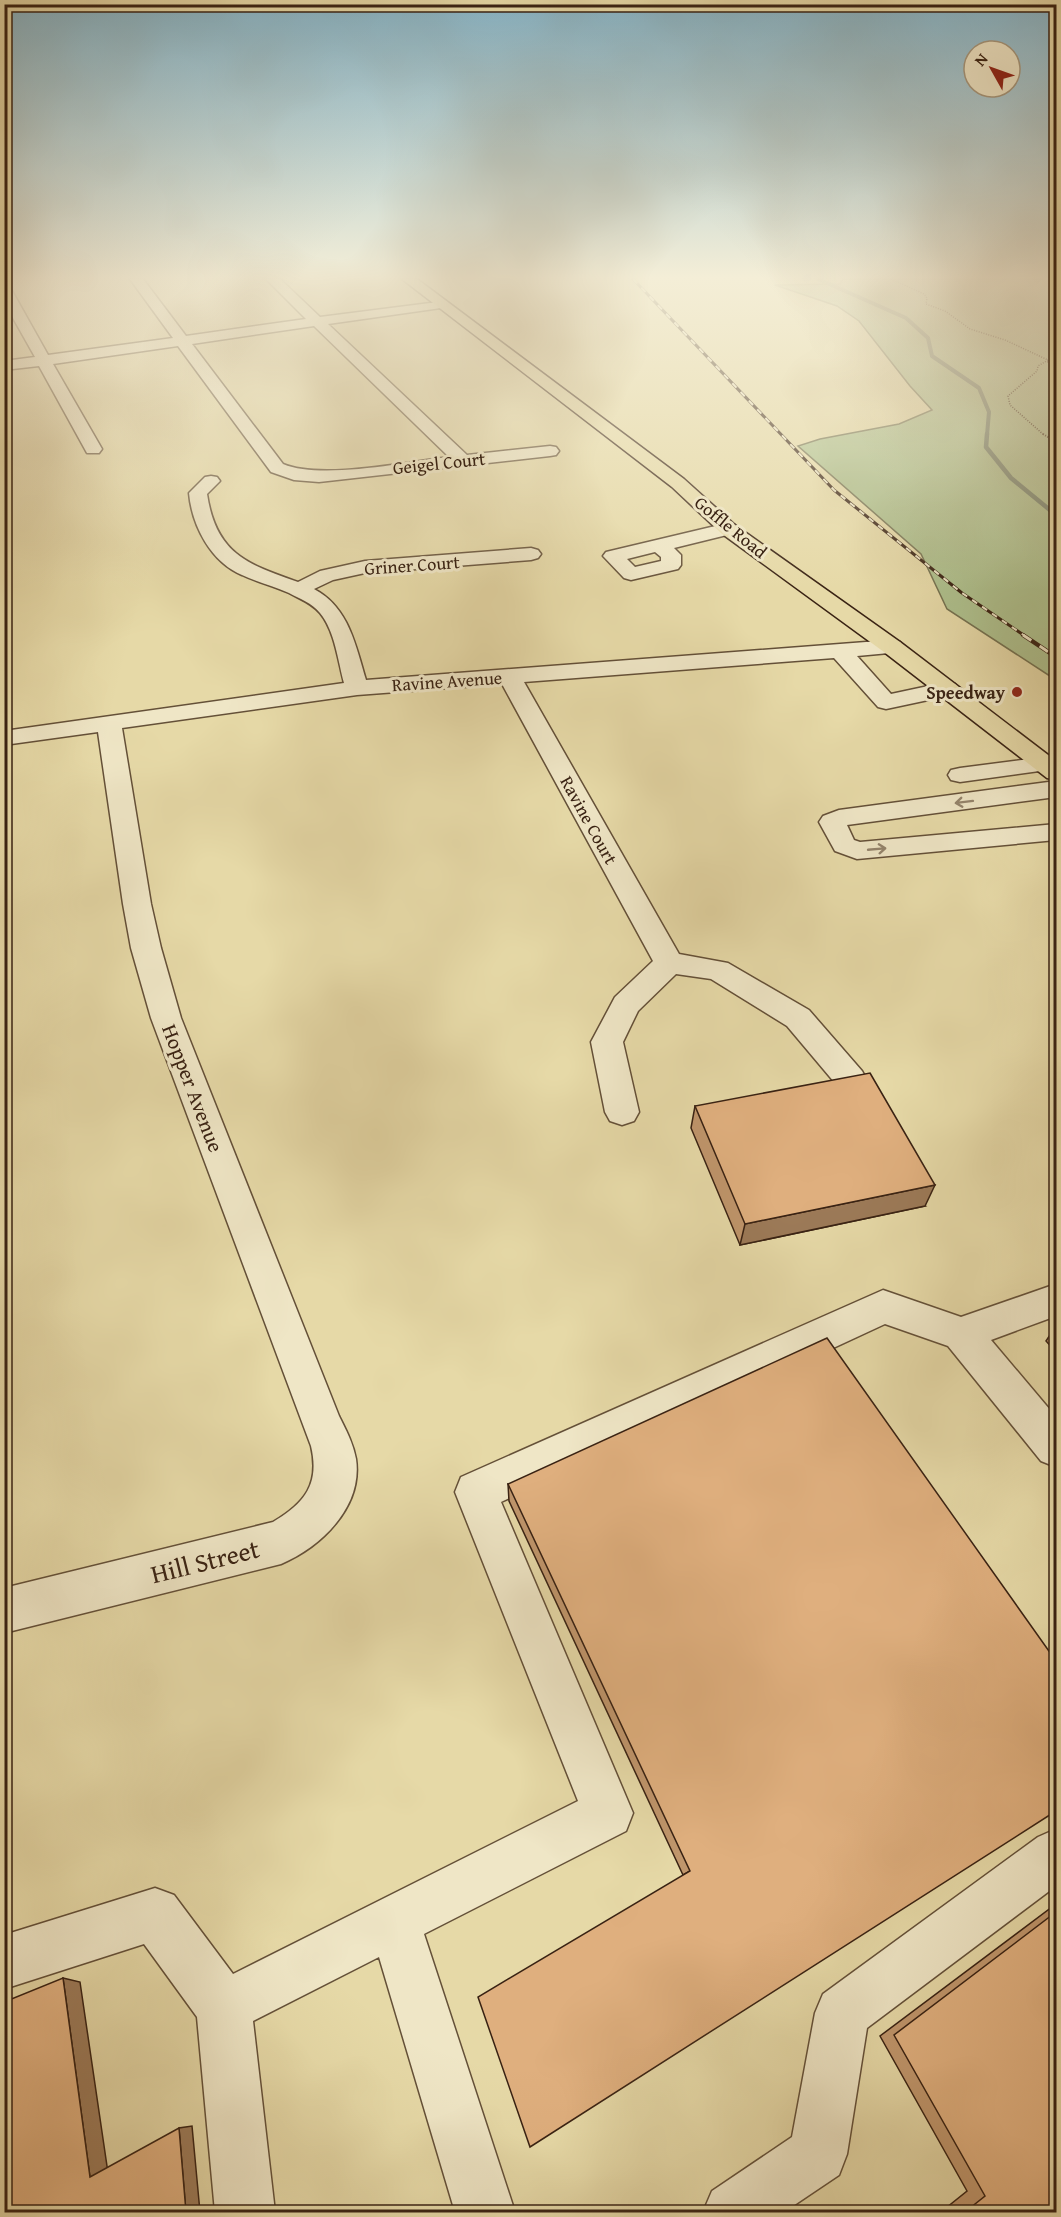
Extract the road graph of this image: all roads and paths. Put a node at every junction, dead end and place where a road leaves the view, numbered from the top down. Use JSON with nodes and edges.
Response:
{"nodes":[{"id":1,"x":56,"y":382,"type":"edge"},
{"id":2,"x":213,"y":382,"type":"edge"},
{"id":3,"x":381,"y":382,"type":"edge"},
{"id":4,"x":545,"y":382,"type":"edge"},
{"id":5,"x":1022,"y":382,"type":"edge"},
{"id":6,"x":1056,"y":442,"type":"edge"},
{"id":7,"x":93,"y":449,"type":"dead end"},
{"id":8,"x":550,"y":451,"type":"dead end"},
{"id":9,"x":463,"y":461,"type":"junction"},
{"id":10,"x":212,"y":481,"type":"dead end"},
{"id":11,"x":728,"y":528,"type":"junction"},
{"id":12,"x":658,"y":545,"type":"dead end"},
{"id":13,"x":531,"y":555,"type":"dead end"},
{"id":14,"x":297,"y":590,"type":"junction"},
{"id":15,"x":892,"y":647,"type":"junction"},
{"id":16,"x":840,"y":651,"type":"junction"},
{"id":17,"x":509,"y":676,"type":"junction"},
{"id":18,"x":357,"y":688,"type":"junction"},
{"id":19,"x":947,"y":689,"type":"junction"},
{"id":20,"x":109,"y":723,"type":"junction"},
{"id":21,"x":4,"y":738,"type":"edge"},
{"id":22,"x":1051,"y":768,"type":"edge"},
{"id":23,"x":960,"y":775,"type":"dead end"},
{"id":24,"x":1056,"y":789,"type":"edge"},
{"id":25,"x":1022,"y":794,"type":"junction"},
{"id":26,"x":1056,"y":831,"type":"edge"},
{"id":27,"x":669,"y":963,"type":"junction"},
{"id":28,"x":851,"y":1080,"type":"edge"},
{"id":29,"x":622,"y":1112,"type":"dead end"},
{"id":30,"x":1056,"y":1300,"type":"edge"},
{"id":31,"x":961,"y":1334,"type":"junction"},
{"id":32,"x":330,"y":1438,"type":"joint"},
{"id":33,"x":1056,"y":1448,"type":"edge"},
{"id":34,"x":4,"y":1611,"type":"edge"},
{"id":35,"x":1056,"y":1855,"type":"edge"},
{"id":36,"x":394,"y":1921,"type":"junction"},
{"id":37,"x":4,"y":1962,"type":"edge"},
{"id":38,"x":224,"y":2007,"type":"junction"},
{"id":39,"x":244,"y":2212,"type":"edge"},
{"id":40,"x":485,"y":2212,"type":"edge"},
{"id":41,"x":733,"y":2212,"type":"edge"}],
"edges":[{"from":1,"to":7,"type":"street"},
{"from":2,"to":9,"type":"street","name":"Geigel Court"},
{"from":3,"to":9,"type":"street"},
{"from":4,"to":11,"type":"main road","name":"Goffle Road"},
{"from":5,"to":6,"type":"path"},
{"from":8,"to":9,"type":"street","name":"Geigel Court"},
{"from":10,"to":14,"type":"street"},
{"from":11,"to":12,"type":"street"},
{"from":11,"to":15,"type":"main road","name":"Goffle Road"},
{"from":13,"to":14,"type":"street","name":"Griner Court"},
{"from":14,"to":18,"type":"street"},
{"from":15,"to":16,"type":"street","name":"Ravine Avenue"},
{"from":15,"to":19,"type":"main road","name":"Goffle Road"},
{"from":16,"to":17,"type":"street","name":"Ravine Avenue"},
{"from":16,"to":19,"type":"street"},
{"from":17,"to":18,"type":"street","name":"Ravine Avenue"},
{"from":17,"to":27,"type":"street","name":"Ravine Court"},
{"from":18,"to":20,"type":"street","name":"Ravine Avenue"},
{"from":19,"to":22,"type":"main road","name":"Goffle Road"},
{"from":20,"to":21,"type":"street","name":"Ravine Avenue"},
{"from":20,"to":32,"type":"street","name":"Hopper Avenue"},
{"from":22,"to":23,"type":"street"},
{"from":24,"to":25,"type":"street"},
{"from":25,"to":26,"type":"street"},
{"from":25,"to":26,"type":"street","one_way":true},
{"from":27,"to":28,"type":"street"},
{"from":27,"to":29,"type":"street"},
{"from":30,"to":31,"type":"street"},
{"from":31,"to":33,"type":"street"},
{"from":31,"to":36,"type":"street"},
{"from":32,"to":34,"type":"street","name":"Hill Street"},
{"from":35,"to":41,"type":"street"},
{"from":36,"to":38,"type":"street"},
{"from":36,"to":40,"type":"street"},
{"from":37,"to":38,"type":"street"},
{"from":38,"to":39,"type":"street"}]}
